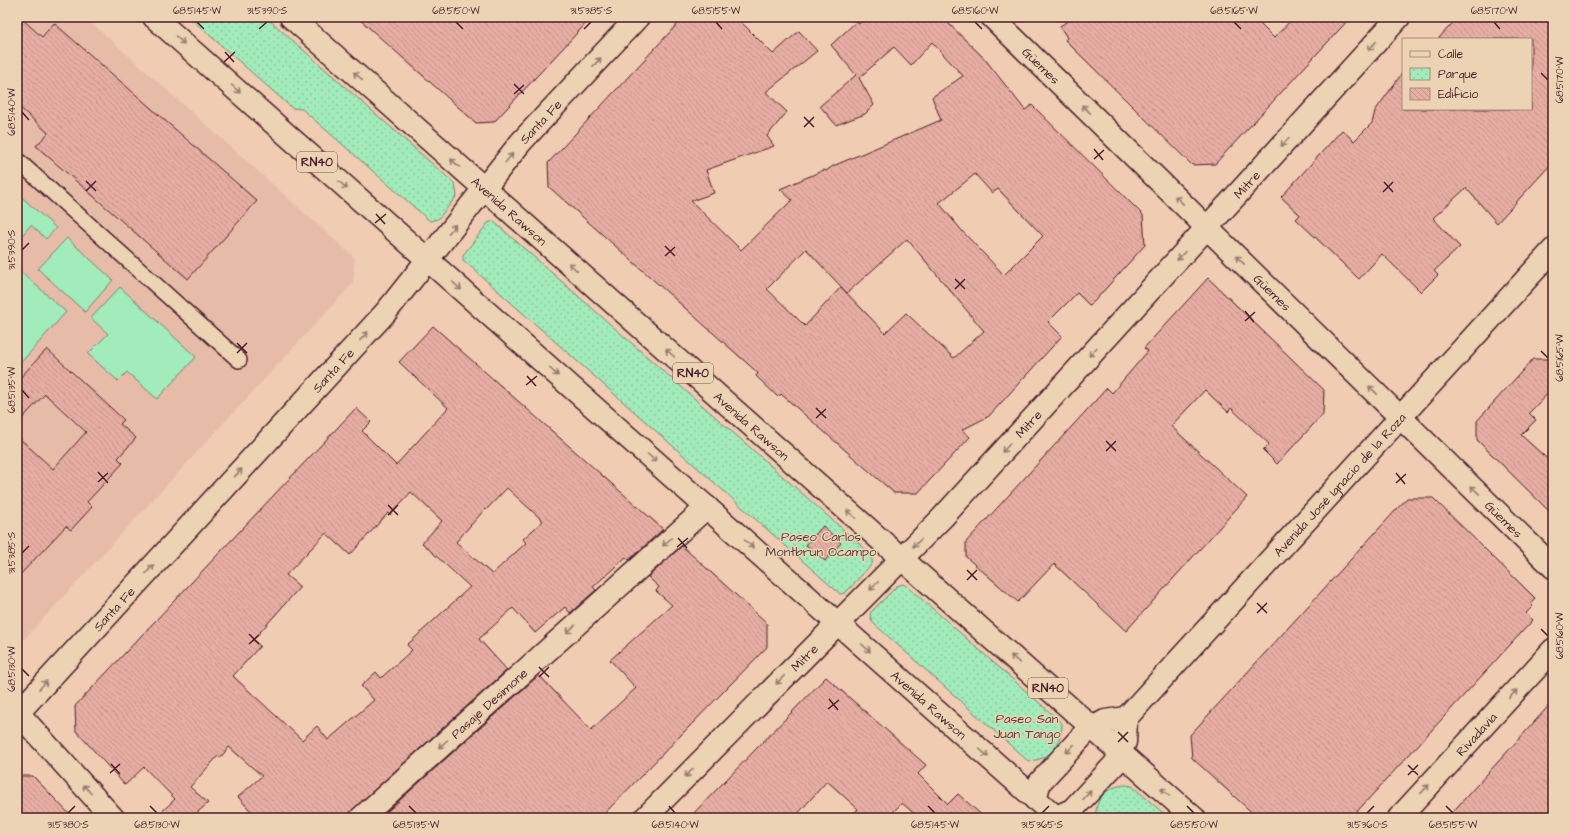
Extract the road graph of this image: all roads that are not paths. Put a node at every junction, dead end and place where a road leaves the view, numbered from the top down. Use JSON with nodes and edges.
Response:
{"nodes":[{"id":1,"x":154,"y":17,"type":"edge"},
{"id":2,"x":291,"y":17,"type":"edge"},
{"id":3,"x":638,"y":17,"type":"edge"},
{"id":4,"x":992,"y":17,"type":"edge"},
{"id":5,"x":1398,"y":17,"type":"edge"},
{"id":6,"x":17,"y":160,"type":"edge"},
{"id":7,"x":485,"y":188,"type":"junction"},
{"id":8,"x":1207,"y":227,"type":"junction"},
{"id":9,"x":1553,"y":250,"type":"edge"},
{"id":10,"x":428,"y":260,"type":"junction"},
{"id":11,"x":239,"y":360,"type":"dead end"},
{"id":12,"x":1400,"y":417,"type":"junction"},
{"id":13,"x":707,"y":507,"type":"junction"},
{"id":14,"x":902,"y":558,"type":"junction"},
{"id":15,"x":1553,"y":567,"type":"edge"},
{"id":16,"x":837,"y":623,"type":"junction"},
{"id":17,"x":1553,"y":650,"type":"edge"},
{"id":18,"x":17,"y":714,"type":"edge"},
{"id":19,"x":1126,"y":718,"type":"junction"},
{"id":20,"x":1092,"y":727,"type":"junction"},
{"id":21,"x":1121,"y":753,"type":"junction"},
{"id":22,"x":1035,"y":799,"type":"junction"},
{"id":23,"x":1057,"y":817,"type":"edge"},
{"id":24,"x":113,"y":818,"type":"edge"},
{"id":25,"x":361,"y":818,"type":"edge"},
{"id":26,"x":645,"y":818,"type":"edge"},
{"id":27,"x":1194,"y":818,"type":"edge"},
{"id":28,"x":1399,"y":818,"type":"edge"}],
"edges":[{"from":1,"to":10,"type":"street","name":"Avenida Rawson","number":"RN40","one_way":true},
{"from":7,"to":2,"type":"street","name":"Avenida Rawson","number":"RN40","one_way":true},
{"from":7,"to":3,"type":"street","name":"Santa Fe","one_way":true},
{"from":8,"to":4,"type":"street","name":"Güemes","one_way":true},
{"from":5,"to":8,"type":"street","name":"Mitre","one_way":true},
{"from":6,"to":11,"type":"lane"},
{"from":10,"to":7,"type":"street","name":"Santa Fe","one_way":true},
{"from":14,"to":7,"type":"street","name":"Avenida Rawson","number":"RN40","one_way":true},
{"from":12,"to":8,"type":"street","name":"Güemes","one_way":true},
{"from":8,"to":14,"type":"street","name":"Mitre","one_way":true},
{"from":9,"to":12,"type":"street","name":"Avenida José Ignacio de la Roza"},
{"from":10,"to":13,"type":"street","name":"Avenida Rawson","number":"RN40","one_way":true},
{"from":18,"to":10,"type":"street","name":"Santa Fe","one_way":true},
{"from":15,"to":12,"type":"street","name":"Güemes","one_way":true},
{"from":12,"to":19,"type":"street","name":"Avenida José Ignacio de la Roza"},
{"from":13,"to":16,"type":"street","name":"Avenida Rawson","number":"RN40","one_way":true},
{"from":13,"to":25,"type":"street","name":"Pasaje Desimone","one_way":true},
{"from":14,"to":16,"type":"street","name":"Mitre","one_way":true},
{"from":20,"to":14,"type":"street","name":"Avenida Rawson","number":"RN40","one_way":true},
{"from":16,"to":22,"type":"street","name":"Avenida Rawson","number":"RN40","one_way":true},
{"from":16,"to":26,"type":"street","name":"Mitre","one_way":true},
{"from":28,"to":17,"type":"street","name":"Rivadavia","one_way":true},
{"from":24,"to":18,"type":"street","one_way":true},
{"from":19,"to":20,"type":"street"},
{"from":19,"to":21,"type":"street"},
{"from":20,"to":21,"type":"street","name":"Avenida Rawson","number":"RN40"},
{"from":20,"to":22,"type":"street","one_way":true},
{"from":23,"to":21,"type":"street","one_way":true},
{"from":27,"to":21,"type":"street","name":"Avenida Rawson","number":"RN40","one_way":true},
{"from":22,"to":23,"type":"street","name":"Avenida Rawson","number":"RN40"}]}
